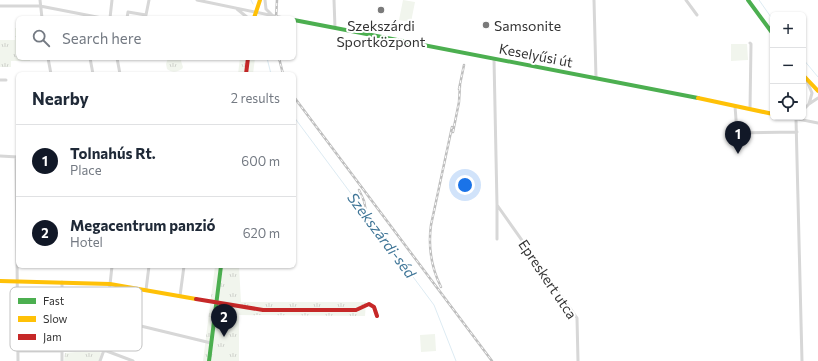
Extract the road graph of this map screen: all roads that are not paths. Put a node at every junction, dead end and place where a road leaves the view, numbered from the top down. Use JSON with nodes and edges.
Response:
{"nodes":[{"id":1,"x":41,"y":0,"type":"edge"},
{"id":2,"x":112,"y":0,"type":"edge"},
{"id":3,"x":149,"y":0,"type":"edge"},
{"id":4,"x":197,"y":0,"type":"edge"},
{"id":5,"x":260,"y":0,"type":"edge"},
{"id":6,"x":266,"y":0,"type":"edge"},
{"id":7,"x":334,"y":0,"type":"edge"},
{"id":8,"x":594,"y":0,"type":"edge"},
{"id":9,"x":686,"y":0,"type":"edge"},
{"id":10,"x":748,"y":0,"type":"edge"},
{"id":11,"x":203,"y":1,"type":"edge"},
{"id":12,"x":0,"y":6,"type":"edge"},
{"id":13,"x":40,"y":6,"type":"junction"},
{"id":14,"x":236,"y":8,"type":"junction"},
{"id":15,"x":256,"y":13,"type":"junction"},
{"id":16,"x":697,"y":15,"type":"dead end"},
{"id":17,"x":42,"y":16,"type":"edge"},
{"id":18,"x":84,"y":16,"type":"edge"},
{"id":19,"x":110,"y":16,"type":"edge"},
{"id":20,"x":127,"y":16,"type":"edge"},
{"id":21,"x":246,"y":16,"type":"edge"},
{"id":22,"x":255,"y":16,"type":"edge"},
{"id":23,"x":273,"y":16,"type":"joint"},
{"id":24,"x":296,"y":20,"type":"edge"},
{"id":25,"x":335,"y":28,"type":"junction"},
{"id":26,"x":770,"y":30,"type":"edge"},
{"id":27,"x":750,"y":43,"type":"dead end"},
{"id":28,"x":494,"y":59,"type":"junction"},
{"id":29,"x":48,"y":60,"type":"edge"},
{"id":30,"x":90,"y":60,"type":"edge"},
{"id":31,"x":117,"y":60,"type":"edge"},
{"id":32,"x":248,"y":60,"type":"edge"},
{"id":33,"x":51,"y":72,"type":"edge"},
{"id":34,"x":93,"y":72,"type":"edge"},
{"id":35,"x":120,"y":72,"type":"edge"},
{"id":36,"x":246,"y":72,"type":"edge"},
{"id":37,"x":806,"y":77,"type":"edge"},
{"id":38,"x":596,"y":78,"type":"junction"},
{"id":39,"x":0,"y":80,"type":"edge"},
{"id":40,"x":6,"y":80,"type":"dead end"},
{"id":41,"x":806,"y":80,"type":"edge"},
{"id":42,"x":818,"y":91,"type":"edge"},
{"id":43,"x":818,"y":98,"type":"edge"},
{"id":44,"x":809,"y":104,"type":"junction"},
{"id":45,"x":735,"y":106,"type":"junction"},
{"id":46,"x":806,"y":107,"type":"edge"},
{"id":47,"x":750,"y":109,"type":"junction"},
{"id":48,"x":770,"y":113,"type":"edge"},
{"id":49,"x":797,"y":120,"type":"edge"},
{"id":50,"x":805,"y":120,"type":"edge"},
{"id":51,"x":818,"y":123,"type":"edge"},
{"id":52,"x":797,"y":132,"type":"junction"},
{"id":53,"x":0,"y":156,"type":"edge"},
{"id":54,"x":16,"y":157,"type":"edge"},
{"id":55,"x":497,"y":205,"type":"junction"},
{"id":56,"x":497,"y":239,"type":"dead end"},
{"id":57,"x":18,"y":268,"type":"edge"},
{"id":58,"x":112,"y":268,"type":"edge"},
{"id":59,"x":149,"y":268,"type":"edge"},
{"id":60,"x":184,"y":268,"type":"edge"},
{"id":61,"x":221,"y":268,"type":"edge"},
{"id":62,"x":0,"y":281,"type":"edge"},
{"id":63,"x":18,"y":282,"type":"junction"},
{"id":64,"x":62,"y":282,"type":"junction"},
{"id":65,"x":110,"y":284,"type":"junction"},
{"id":66,"x":18,"y":287,"type":"edge"},
{"id":67,"x":62,"y":287,"type":"edge"},
{"id":68,"x":110,"y":287,"type":"edge"},
{"id":69,"x":128,"y":287,"type":"edge"},
{"id":70,"x":142,"y":289,"type":"edge"},
{"id":71,"x":146,"y":290,"type":"junction"},
{"id":72,"x":180,"y":296,"type":"junction"},
{"id":73,"x":216,"y":303,"type":"junction"},
{"id":74,"x":377,"y":316,"type":"dead end"},
{"id":75,"x":142,"y":326,"type":"edge"},
{"id":76,"x":211,"y":343,"type":"junction"},
{"id":77,"x":18,"y":351,"type":"joint"},
{"id":78,"x":62,"y":351,"type":"joint"},
{"id":79,"x":102,"y":351,"type":"edge"},
{"id":80,"x":105,"y":351,"type":"edge"},
{"id":81,"x":18,"y":361,"type":"edge"},
{"id":82,"x":62,"y":361,"type":"edge"},
{"id":83,"x":100,"y":361,"type":"edge"},
{"id":84,"x":133,"y":361,"type":"edge"},
{"id":85,"x":209,"y":361,"type":"edge"},
{"id":86,"x":578,"y":361,"type":"edge"},
{"id":87,"x":802,"y":361,"type":"edge"}],
"edges":[{"from":1,"to":13,"type":"street"},
{"from":2,"to":19,"type":"street"},
{"from":3,"to":20,"type":"street"},
{"from":4,"to":11,"type":"street"},
{"from":5,"to":15,"type":"street"},
{"from":6,"to":23,"type":"street"},
{"from":7,"to":25,"type":"street"},
{"from":8,"to":38,"type":"street"},
{"from":9,"to":16,"type":"street"},
{"from":10,"to":26,"type":"street"},
{"from":11,"to":14,"type":"street"},
{"from":12,"to":13,"type":"street"},
{"from":13,"to":17,"type":"street"},
{"from":13,"to":18,"type":"street"},
{"from":14,"to":15,"type":"street"},
{"from":14,"to":21,"type":"street"},
{"from":15,"to":22,"type":"street"},
{"from":15,"to":23,"type":"street"},
{"from":24,"to":25,"type":"street","name":"Keselyűsi út"},
{"from":25,"to":28,"type":"street","name":"Keselyűsi út"},
{"from":27,"to":47,"type":"street"},
{"from":28,"to":38,"type":"street","name":"Keselyűsi út"},
{"from":28,"to":55,"type":"street","name":"Epreskert utca"},
{"from":29,"to":33,"type":"street"},
{"from":30,"to":34,"type":"street"},
{"from":31,"to":35,"type":"street"},
{"from":32,"to":36,"type":"street"},
{"from":37,"to":42,"type":"street"},
{"from":38,"to":45,"type":"street","name":"Keselyűsi út"},
{"from":39,"to":40,"type":"street"},
{"from":41,"to":44,"type":"street"},
{"from":43,"to":44,"type":"street"},
{"from":44,"to":46,"type":"street"},
{"from":45,"to":47,"type":"street","name":"Keselyűsi út"},
{"from":45,"to":52,"type":"street"},
{"from":47,"to":48,"type":"street","name":"Keselyűsi út"},
{"from":49,"to":52,"type":"street"},
{"from":50,"to":51,"type":"street"},
{"from":52,"to":87,"type":"street"},
{"from":53,"to":54,"type":"street"},
{"from":55,"to":56,"type":"street","name":"Epreskert utca"},
{"from":55,"to":86,"type":"street","name":"Epreskert utca"},
{"from":57,"to":63,"type":"street"},
{"from":58,"to":65,"type":"street"},
{"from":59,"to":71,"type":"street"},
{"from":60,"to":72,"type":"street"},
{"from":61,"to":73,"type":"street"},
{"from":62,"to":63,"type":"street"},
{"from":63,"to":64,"type":"street"},
{"from":63,"to":66,"type":"street"},
{"from":64,"to":65,"type":"street"},
{"from":64,"to":67,"type":"street"},
{"from":65,"to":68,"type":"street"},
{"from":65,"to":69,"type":"street"},
{"from":70,"to":71,"type":"street"},
{"from":71,"to":72,"type":"street"},
{"from":72,"to":73,"type":"street"},
{"from":73,"to":74,"type":"street"},
{"from":73,"to":76,"type":"street"},
{"from":75,"to":76,"type":"street"},
{"from":76,"to":85,"type":"street"},
{"from":77,"to":78,"type":"street"},
{"from":77,"to":81,"type":"street"},
{"from":78,"to":82,"type":"street"},
{"from":79,"to":83,"type":"street"},
{"from":80,"to":84,"type":"street"}]}
